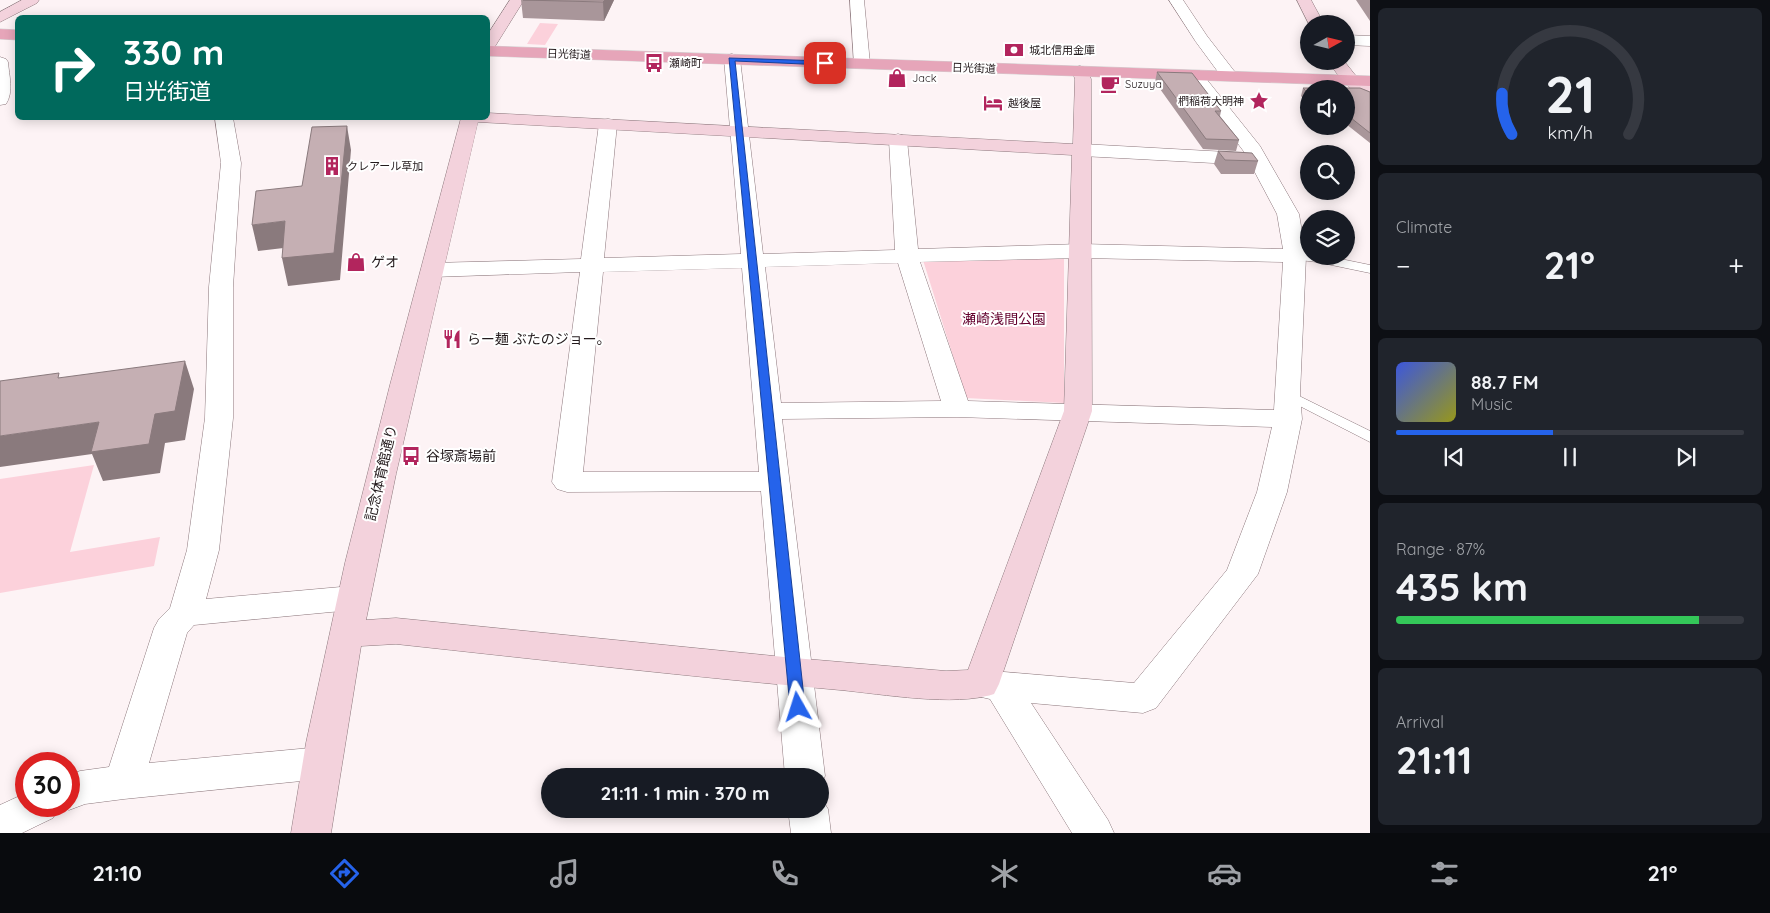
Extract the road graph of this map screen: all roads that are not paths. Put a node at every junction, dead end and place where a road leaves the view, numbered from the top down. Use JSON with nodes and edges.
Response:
{"nodes":[{"id":1,"x":32,"y":0,"type":"edge"},
{"id":2,"x":517,"y":0,"type":"edge"},
{"id":3,"x":857,"y":0,"type":"edge"},
{"id":4,"x":1176,"y":0,"type":"edge"},
{"id":5,"x":1304,"y":0,"type":"edge"},
{"id":6,"x":1312,"y":15,"type":"edge"},
{"id":7,"x":0,"y":18,"type":"edge"},
{"id":8,"x":0,"y":34,"type":"edge"},
{"id":9,"x":15,"y":35,"type":"edge"},
{"id":10,"x":1355,"y":40,"type":"edge"},
{"id":11,"x":1370,"y":41,"type":"edge"},
{"id":12,"x":490,"y":42,"type":"edge"},
{"id":13,"x":490,"y":51,"type":"edge"},
{"id":14,"x":732,"y":59,"type":"junction"},
{"id":15,"x":0,"y":62,"type":"edge"},
{"id":16,"x":862,"y":64,"type":"junction"},
{"id":17,"x":1343,"y":70,"type":"edge"},
{"id":18,"x":1080,"y":71,"type":"junction"},
{"id":19,"x":1194,"y":75,"type":"junction"},
{"id":20,"x":1230,"y":76,"type":"junction"},
{"id":21,"x":1350,"y":80,"type":"joint"},
{"id":22,"x":1355,"y":80,"type":"edge"},
{"id":23,"x":1370,"y":81,"type":"edge"},
{"id":24,"x":1355,"y":84,"type":"edge"},
{"id":25,"x":1370,"y":94,"type":"edge"},
{"id":26,"x":0,"y":100,"type":"edge"},
{"id":27,"x":490,"y":118,"type":"edge"},
{"id":28,"x":224,"y":120,"type":"edge"},
{"id":29,"x":470,"y":120,"type":"edge"},
{"id":30,"x":608,"y":124,"type":"junction"},
{"id":31,"x":740,"y":132,"type":"junction"},
{"id":32,"x":898,"y":140,"type":"junction"},
{"id":33,"x":1082,"y":150,"type":"junction"},
{"id":34,"x":1257,"y":159,"type":"junction"},
{"id":35,"x":1081,"y":251,"type":"junction"},
{"id":36,"x":907,"y":256,"type":"junction"},
{"id":37,"x":1296,"y":256,"type":"junction"},
{"id":38,"x":752,"y":261,"type":"junction"},
{"id":39,"x":591,"y":265,"type":"junction"},
{"id":40,"x":1370,"y":269,"type":"edge"},
{"id":41,"x":432,"y":270,"type":"junction"},
{"id":42,"x":1287,"y":406,"type":"junction"},
{"id":43,"x":957,"y":409,"type":"junction"},
{"id":44,"x":769,"y":411,"type":"junction"},
{"id":45,"x":1078,"y":411,"type":"junction"},
{"id":46,"x":1370,"y":437,"type":"edge"},
{"id":47,"x":775,"y":481,"type":"junction"},
{"id":48,"x":352,"y":598,"type":"junction"},
{"id":49,"x":185,"y":612,"type":"junction"},
{"id":50,"x":346,"y":634,"type":"junction"},
{"id":51,"x":794,"y":672,"type":"junction"},
{"id":52,"x":991,"y":685,"type":"junction"},
{"id":53,"x":321,"y":763,"type":"junction"},
{"id":54,"x":804,"y":768,"type":"edge"},
{"id":55,"x":124,"y":782,"type":"junction"},
{"id":56,"x":80,"y":788,"type":"edge"},
{"id":57,"x":15,"y":817,"type":"edge"},
{"id":58,"x":809,"y":818,"type":"edge"},
{"id":59,"x":0,"y":824,"type":"edge"},
{"id":60,"x":311,"y":833,"type":"edge"},
{"id":61,"x":811,"y":833,"type":"edge"},
{"id":62,"x":1094,"y":833,"type":"edge"}],
"edges":[{"from":1,"to":7,"type":"street"},
{"from":2,"to":12,"type":"street"},
{"from":3,"to":16,"type":"street"},
{"from":4,"to":20,"type":"street"},
{"from":5,"to":6,"type":"street"},
{"from":8,"to":9,"type":"main road"},
{"from":10,"to":11,"type":"street"},
{"from":13,"to":14,"type":"main road","name":"日光街道"},
{"from":14,"to":16,"type":"main road","name":"日光街道"},
{"from":14,"to":31,"type":"street"},
{"from":15,"to":26,"type":"street"},
{"from":16,"to":18,"type":"main road","name":"日光街道"},
{"from":17,"to":21,"type":"street"},
{"from":18,"to":19,"type":"main road","name":"日光街道"},
{"from":18,"to":33,"type":"street"},
{"from":19,"to":20,"type":"main road","name":"日光街道"},
{"from":19,"to":34,"type":"street"},
{"from":20,"to":21,"type":"main road","name":"日光街道"},
{"from":22,"to":23,"type":"main road","name":"日光街道"},
{"from":24,"to":25,"type":"street"},
{"from":27,"to":30,"type":"street"},
{"from":28,"to":49,"type":"street"},
{"from":29,"to":41,"type":"street","name":"記念体育館通り"},
{"from":30,"to":31,"type":"street"},
{"from":30,"to":39,"type":"street"},
{"from":31,"to":32,"type":"street"},
{"from":31,"to":38,"type":"street"},
{"from":32,"to":33,"type":"street"},
{"from":32,"to":36,"type":"street"},
{"from":33,"to":34,"type":"street"},
{"from":33,"to":35,"type":"street"},
{"from":34,"to":37,"type":"street"},
{"from":35,"to":36,"type":"street"},
{"from":35,"to":37,"type":"street"},
{"from":35,"to":45,"type":"street"},
{"from":36,"to":38,"type":"street"},
{"from":36,"to":43,"type":"street"},
{"from":37,"to":40,"type":"lane"},
{"from":37,"to":42,"type":"street"},
{"from":38,"to":39,"type":"street"},
{"from":38,"to":44,"type":"street"},
{"from":39,"to":41,"type":"street"},
{"from":39,"to":47,"type":"street"},
{"from":41,"to":48,"type":"street","name":"記念体育館通り"},
{"from":42,"to":45,"type":"street"},
{"from":42,"to":46,"type":"lane"},
{"from":42,"to":52,"type":"street"},
{"from":43,"to":44,"type":"street"},
{"from":43,"to":45,"type":"street"},
{"from":44,"to":47,"type":"street"},
{"from":45,"to":52,"type":"street"},
{"from":47,"to":51,"type":"street"},
{"from":48,"to":49,"type":"street"},
{"from":48,"to":50,"type":"street","name":"記念体育館通り"},
{"from":49,"to":55,"type":"street"},
{"from":50,"to":51,"type":"street"},
{"from":50,"to":53,"type":"street","name":"記念体育館通り"},
{"from":51,"to":52,"type":"street"},
{"from":51,"to":54,"type":"street"},
{"from":52,"to":62,"type":"street"},
{"from":53,"to":55,"type":"street"},
{"from":53,"to":60,"type":"street","name":"記念体育館通り"},
{"from":55,"to":56,"type":"street"},
{"from":57,"to":59,"type":"street"},
{"from":58,"to":61,"type":"street"}]}
